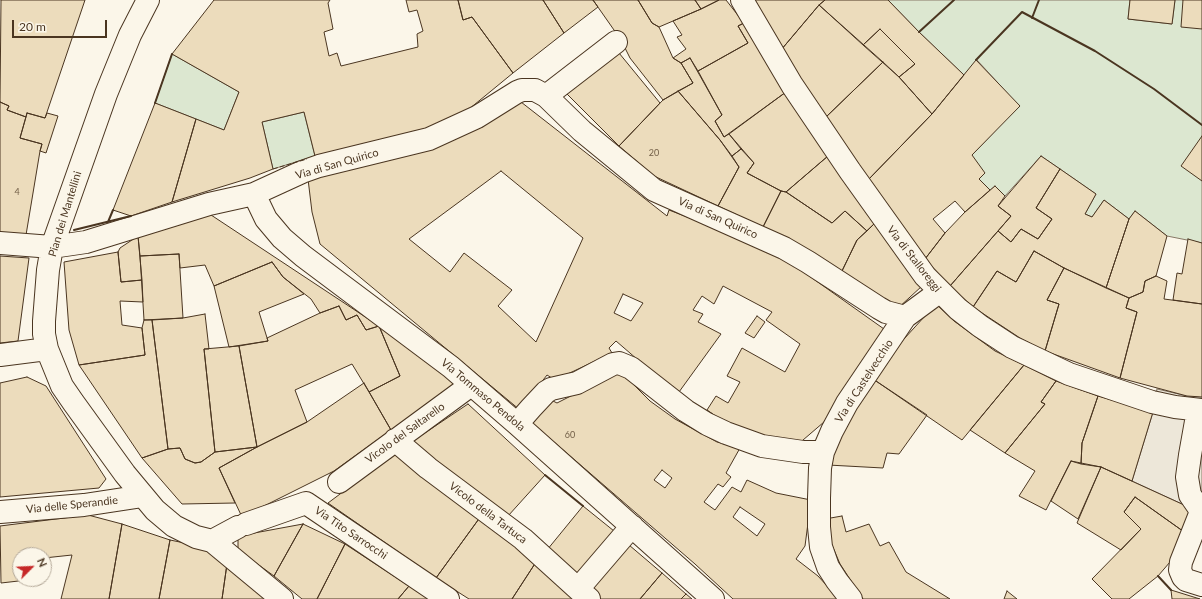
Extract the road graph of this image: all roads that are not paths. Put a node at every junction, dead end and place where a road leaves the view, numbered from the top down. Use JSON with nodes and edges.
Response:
{"nodes":[{"id":1,"x":148,"y":0,"type":"edge"},
{"id":2,"x":742,"y":0,"type":"edge"},
{"id":3,"x":616,"y":42,"type":"dead end"},
{"id":4,"x":546,"y":96,"type":"junction"},
{"id":5,"x":254,"y":194,"type":"junction"},
{"id":6,"x":0,"y":243,"type":"edge"},
{"id":7,"x":52,"y":247,"type":"junction"},
{"id":8,"x":939,"y":292,"type":"junction"},
{"id":9,"x":905,"y":317,"type":"junction"},
{"id":10,"x":47,"y":349,"type":"junction"},
{"id":11,"x":0,"y":355,"type":"edge"},
{"id":12,"x":471,"y":385,"type":"junction"},
{"id":13,"x":1200,"y":410,"type":"edge"},
{"id":14,"x":517,"y":424,"type":"junction"},
{"id":15,"x":395,"y":440,"type":"junction"},
{"id":16,"x":823,"y":452,"type":"junction"},
{"id":17,"x":339,"y":482,"type":"dead end"},
{"id":18,"x":143,"y":496,"type":"junction"},
{"id":19,"x":0,"y":512,"type":"edge"},
{"id":20,"x":1200,"y":512,"type":"edge"},
{"id":21,"x":632,"y":526,"type":"junction"},
{"id":22,"x":212,"y":541,"type":"junction"},
{"id":23,"x":1202,"y":585,"type":"edge"},
{"id":24,"x":583,"y":594,"type":"edge"},
{"id":25,"x":282,"y":599,"type":"edge"},
{"id":26,"x":448,"y":599,"type":"edge"},
{"id":27,"x":713,"y":599,"type":"edge"},
{"id":28,"x":851,"y":599,"type":"edge"}],
"edges":[{"from":1,"to":7,"type":"street","name":"Pian dei Mantellini"},
{"from":2,"to":8,"type":"street","name":"Via di Stalloreggi"},
{"from":3,"to":4,"type":"street"},
{"from":4,"to":5,"type":"street","name":"Via di San Quirico"},
{"from":4,"to":9,"type":"street","name":"Via di San Quirico"},
{"from":5,"to":7,"type":"street","name":"Via di San Quirico"},
{"from":5,"to":12,"type":"street","name":"Via Tommaso Pendola"},
{"from":6,"to":7,"type":"street","name":"Via di San Quirico"},
{"from":7,"to":10,"type":"street","name":"Pian dei Mantellini"},
{"from":8,"to":9,"type":"street","name":"Via di Castelvecchio"},
{"from":8,"to":13,"type":"street","name":"Via di Stalloreggi"},
{"from":9,"to":16,"type":"street","name":"Via di Castelvecchio"},
{"from":10,"to":11,"type":"street"},
{"from":10,"to":18,"type":"street","name":"Pian dei Mantellini"},
{"from":12,"to":14,"type":"street","name":"Via Tommaso Pendola"},
{"from":12,"to":15,"type":"street","name":"Vicolo del Saltarello"},
{"from":13,"to":20,"type":"street"},
{"from":14,"to":16,"type":"street"},
{"from":14,"to":21,"type":"street","name":"Via Tommaso Pendola"},
{"from":15,"to":17,"type":"street","name":"Vicolo del Saltarello"},
{"from":15,"to":24,"type":"street","name":"Vicolo della Tartuca"},
{"from":16,"to":28,"type":"street","name":"Via di Castelvecchio"},
{"from":18,"to":19,"type":"street","name":"Via delle Sperandie"},
{"from":18,"to":22,"type":"street","name":"Pian dei Mantellini"},
{"from":20,"to":23,"type":"street"},
{"from":21,"to":24,"type":"street","name":"Vicolo della Tartuca"},
{"from":21,"to":27,"type":"street","name":"Via Tommaso Pendola"},
{"from":22,"to":25,"type":"street"},
{"from":22,"to":26,"type":"street","name":"Via Tito Sarrocchi"}]}
